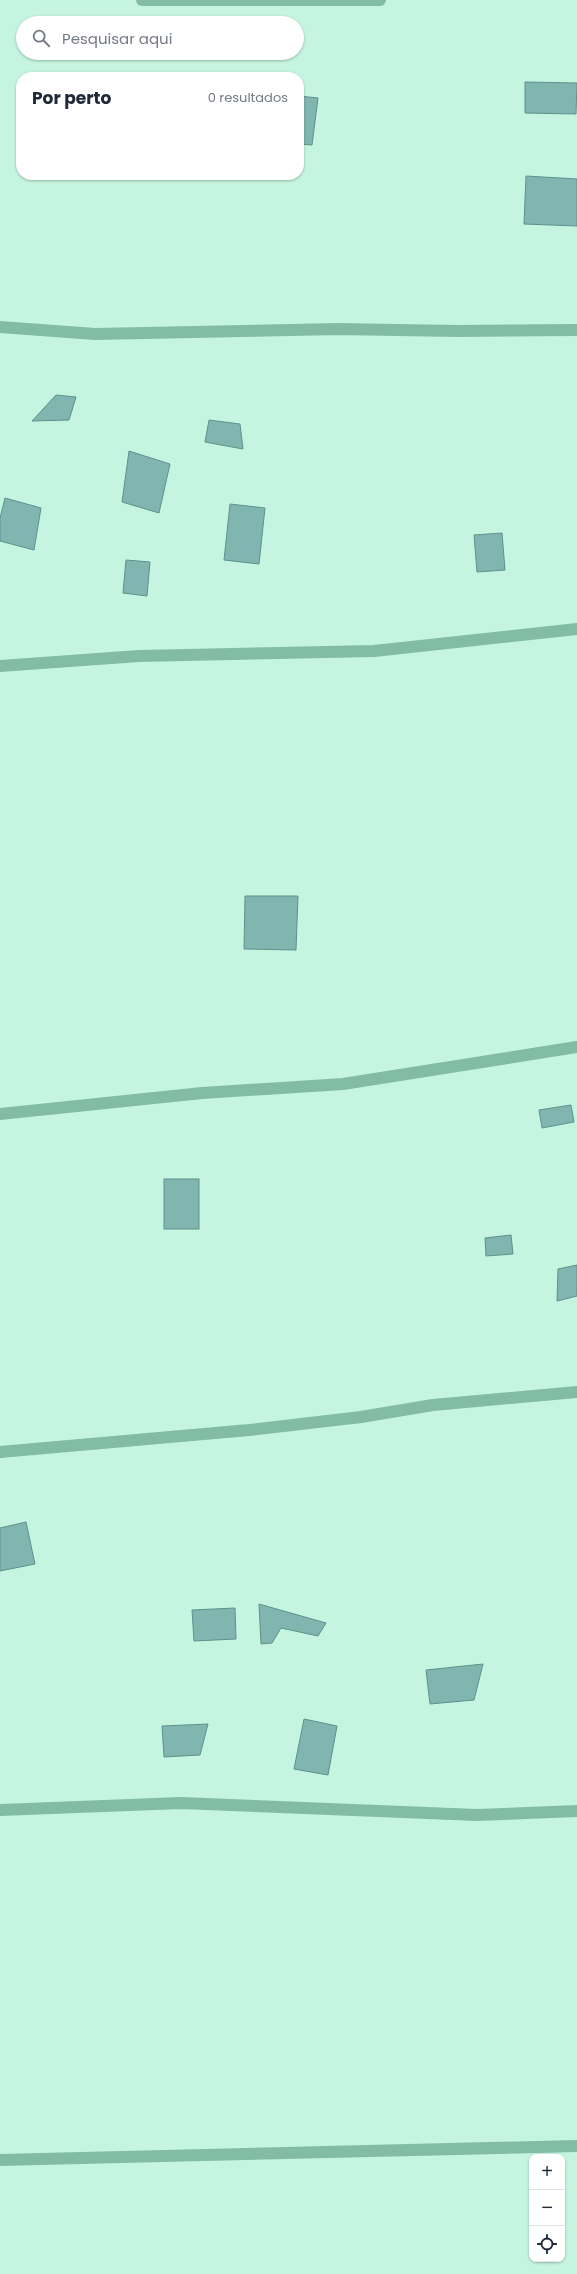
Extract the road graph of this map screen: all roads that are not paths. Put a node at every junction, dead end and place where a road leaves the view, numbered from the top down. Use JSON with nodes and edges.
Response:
{"nodes":[{"id":1,"x":142,"y":0,"type":"edge"},
{"id":2,"x":380,"y":0,"type":"edge"},
{"id":3,"x":0,"y":327,"type":"edge"},
{"id":4,"x":577,"y":330,"type":"edge"},
{"id":5,"x":577,"y":629,"type":"edge"},
{"id":6,"x":0,"y":666,"type":"edge"},
{"id":7,"x":577,"y":1047,"type":"edge"},
{"id":8,"x":0,"y":1114,"type":"edge"},
{"id":9,"x":577,"y":1392,"type":"edge"},
{"id":10,"x":0,"y":1452,"type":"edge"},
{"id":11,"x":0,"y":1810,"type":"edge"},
{"id":12,"x":577,"y":1811,"type":"edge"},
{"id":13,"x":577,"y":2146,"type":"edge"},
{"id":14,"x":0,"y":2160,"type":"edge"}],
"edges":[{"from":1,"to":2,"type":"street"},
{"from":3,"to":4,"type":"street"},
{"from":5,"to":6,"type":"street"},
{"from":7,"to":8,"type":"street"},
{"from":9,"to":10,"type":"street"},
{"from":11,"to":12,"type":"street"},
{"from":13,"to":14,"type":"street"}]}
